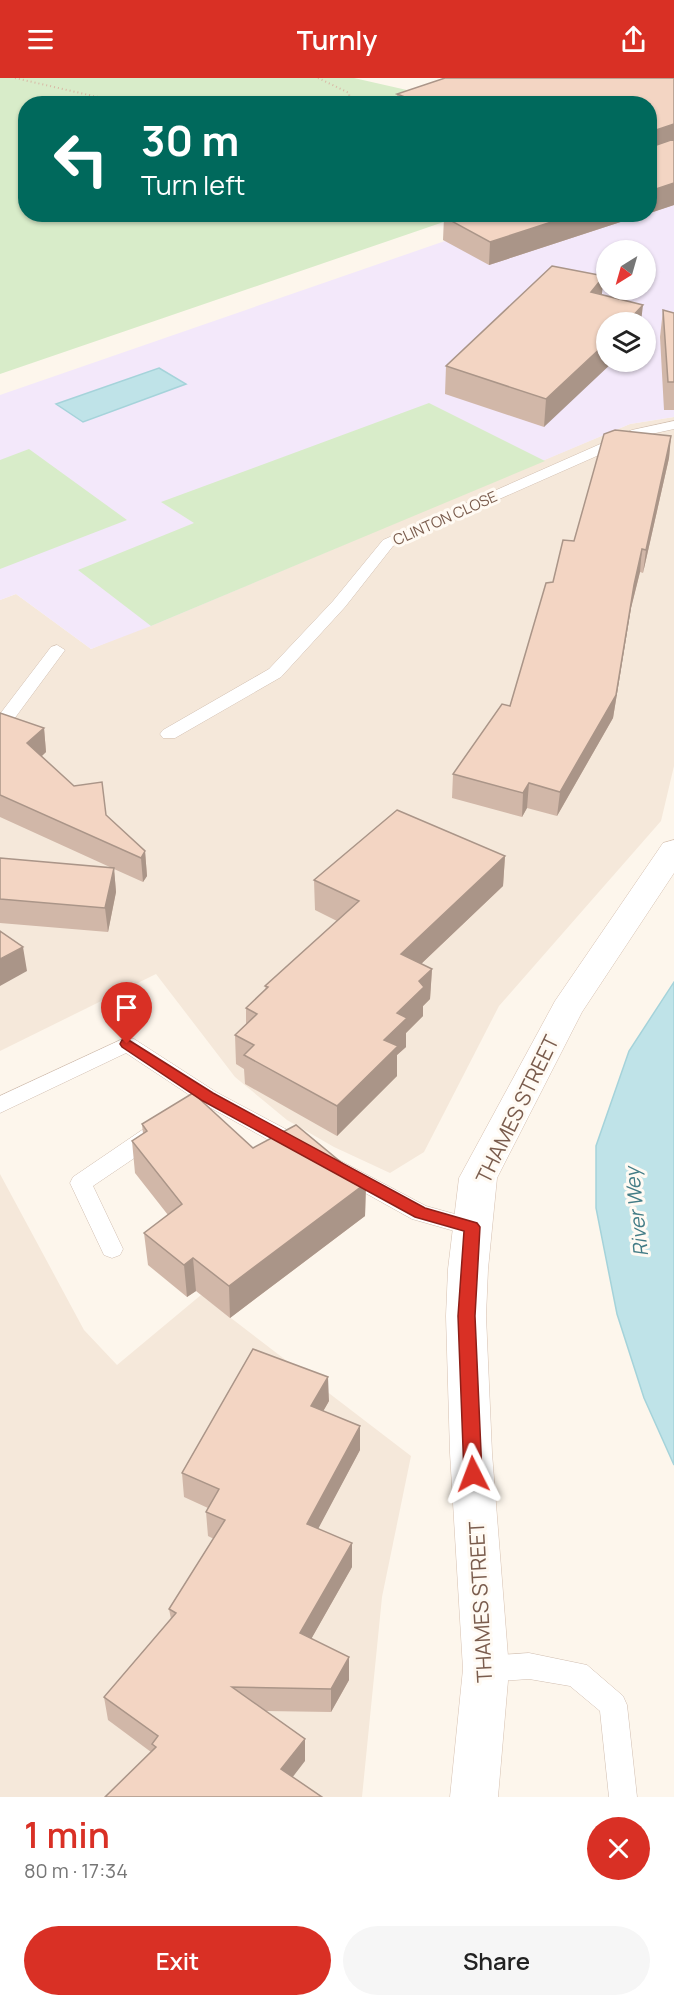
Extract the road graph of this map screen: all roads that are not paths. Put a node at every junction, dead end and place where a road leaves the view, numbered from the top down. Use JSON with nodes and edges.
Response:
{"nodes":[{"id":1,"x":674,"y":425,"type":"edge"},
{"id":2,"x":57,"y":650,"type":"dead end"},
{"id":3,"x":0,"y":726,"type":"edge"},
{"id":4,"x":169,"y":734,"type":"dead end"},
{"id":5,"x":674,"y":850,"type":"edge"},
{"id":6,"x":208,"y":1097,"type":"junction"},
{"id":7,"x":0,"y":1105,"type":"edge"},
{"id":8,"x":188,"y":1110,"type":"edge"},
{"id":9,"x":169,"y":1124,"type":"edge"},
{"id":10,"x":472,"y":1227,"type":"junction"},
{"id":11,"x":112,"y":1249,"type":"dead end"},
{"id":12,"x":486,"y":1669,"type":"junction"},
{"id":13,"x":474,"y":1797,"type":"edge"},
{"id":14,"x":623,"y":1797,"type":"edge"}],
"edges":[{"from":1,"to":4,"type":"lane","name":"CLINTON CLOSE"},
{"from":2,"to":3,"type":"lane"},
{"from":5,"to":10,"type":"street","name":"THAMES STREET"},
{"from":6,"to":7,"type":"lane"},
{"from":6,"to":8,"type":"lane"},
{"from":6,"to":10,"type":"lane"},
{"from":9,"to":11,"type":"lane"},
{"from":10,"to":12,"type":"street","name":"THAMES STREET"},
{"from":12,"to":13,"type":"street","name":"THAMES STREET"},
{"from":12,"to":14,"type":"lane"}]}
